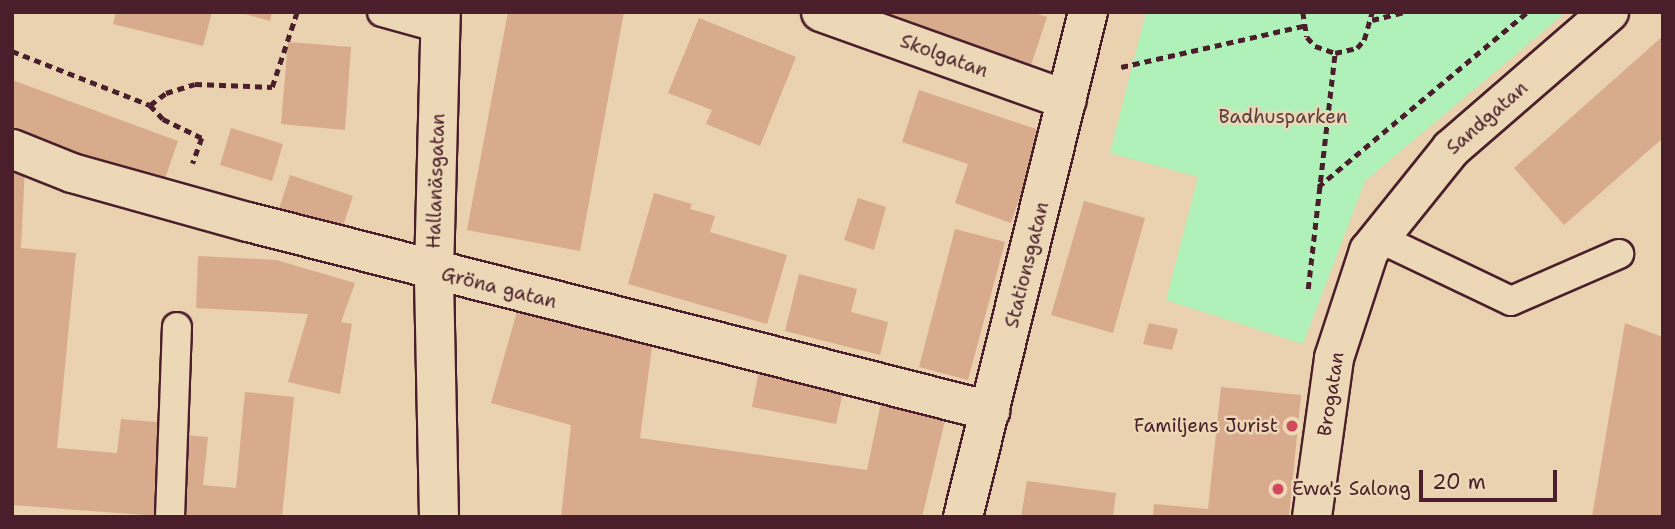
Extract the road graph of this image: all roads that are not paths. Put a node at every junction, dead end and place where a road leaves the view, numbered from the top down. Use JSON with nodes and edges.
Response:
{"nodes":[{"id":1,"x":382,"y":12,"type":"edge"},
{"id":2,"x":821,"y":12,"type":"edge"},
{"id":3,"x":1088,"y":12,"type":"edge"},
{"id":4,"x":1609,"y":12,"type":"edge"},
{"id":5,"x":441,"y":20,"type":"edge"},
{"id":6,"x":1068,"y":100,"type":"junction"},
{"id":7,"x":12,"y":149,"type":"edge"},
{"id":8,"x":1379,"y":238,"type":"junction"},
{"id":9,"x":1619,"y":254,"type":"dead end"},
{"id":10,"x":433,"y":272,"type":"junction"},
{"id":11,"x":177,"y":327,"type":"dead end"},
{"id":12,"x":990,"y":411,"type":"junction"},
{"id":13,"x":170,"y":517,"type":"edge"},
{"id":14,"x":439,"y":517,"type":"edge"},
{"id":15,"x":963,"y":517,"type":"edge"},
{"id":16,"x":1312,"y":517,"type":"edge"}],
"edges":[{"from":1,"to":5,"type":"lane"},
{"from":2,"to":6,"type":"street","name":"Skolgatan"},
{"from":3,"to":6,"type":"street","name":"Stationsgatan"},
{"from":4,"to":8,"type":"street","name":"Sandgatan"},
{"from":5,"to":10,"type":"street","name":"Hallanäsgatan"},
{"from":6,"to":12,"type":"street","name":"Stationsgatan"},
{"from":7,"to":10,"type":"street","name":"Gröna gatan"},
{"from":8,"to":9,"type":"lane"},
{"from":8,"to":16,"type":"street","name":"Brogatan"},
{"from":10,"to":12,"type":"street","name":"Gröna gatan"},
{"from":10,"to":14,"type":"street","name":"Hallanäsgatan"},
{"from":11,"to":13,"type":"lane"},
{"from":12,"to":15,"type":"street","name":"Stationsgatan"}]}
